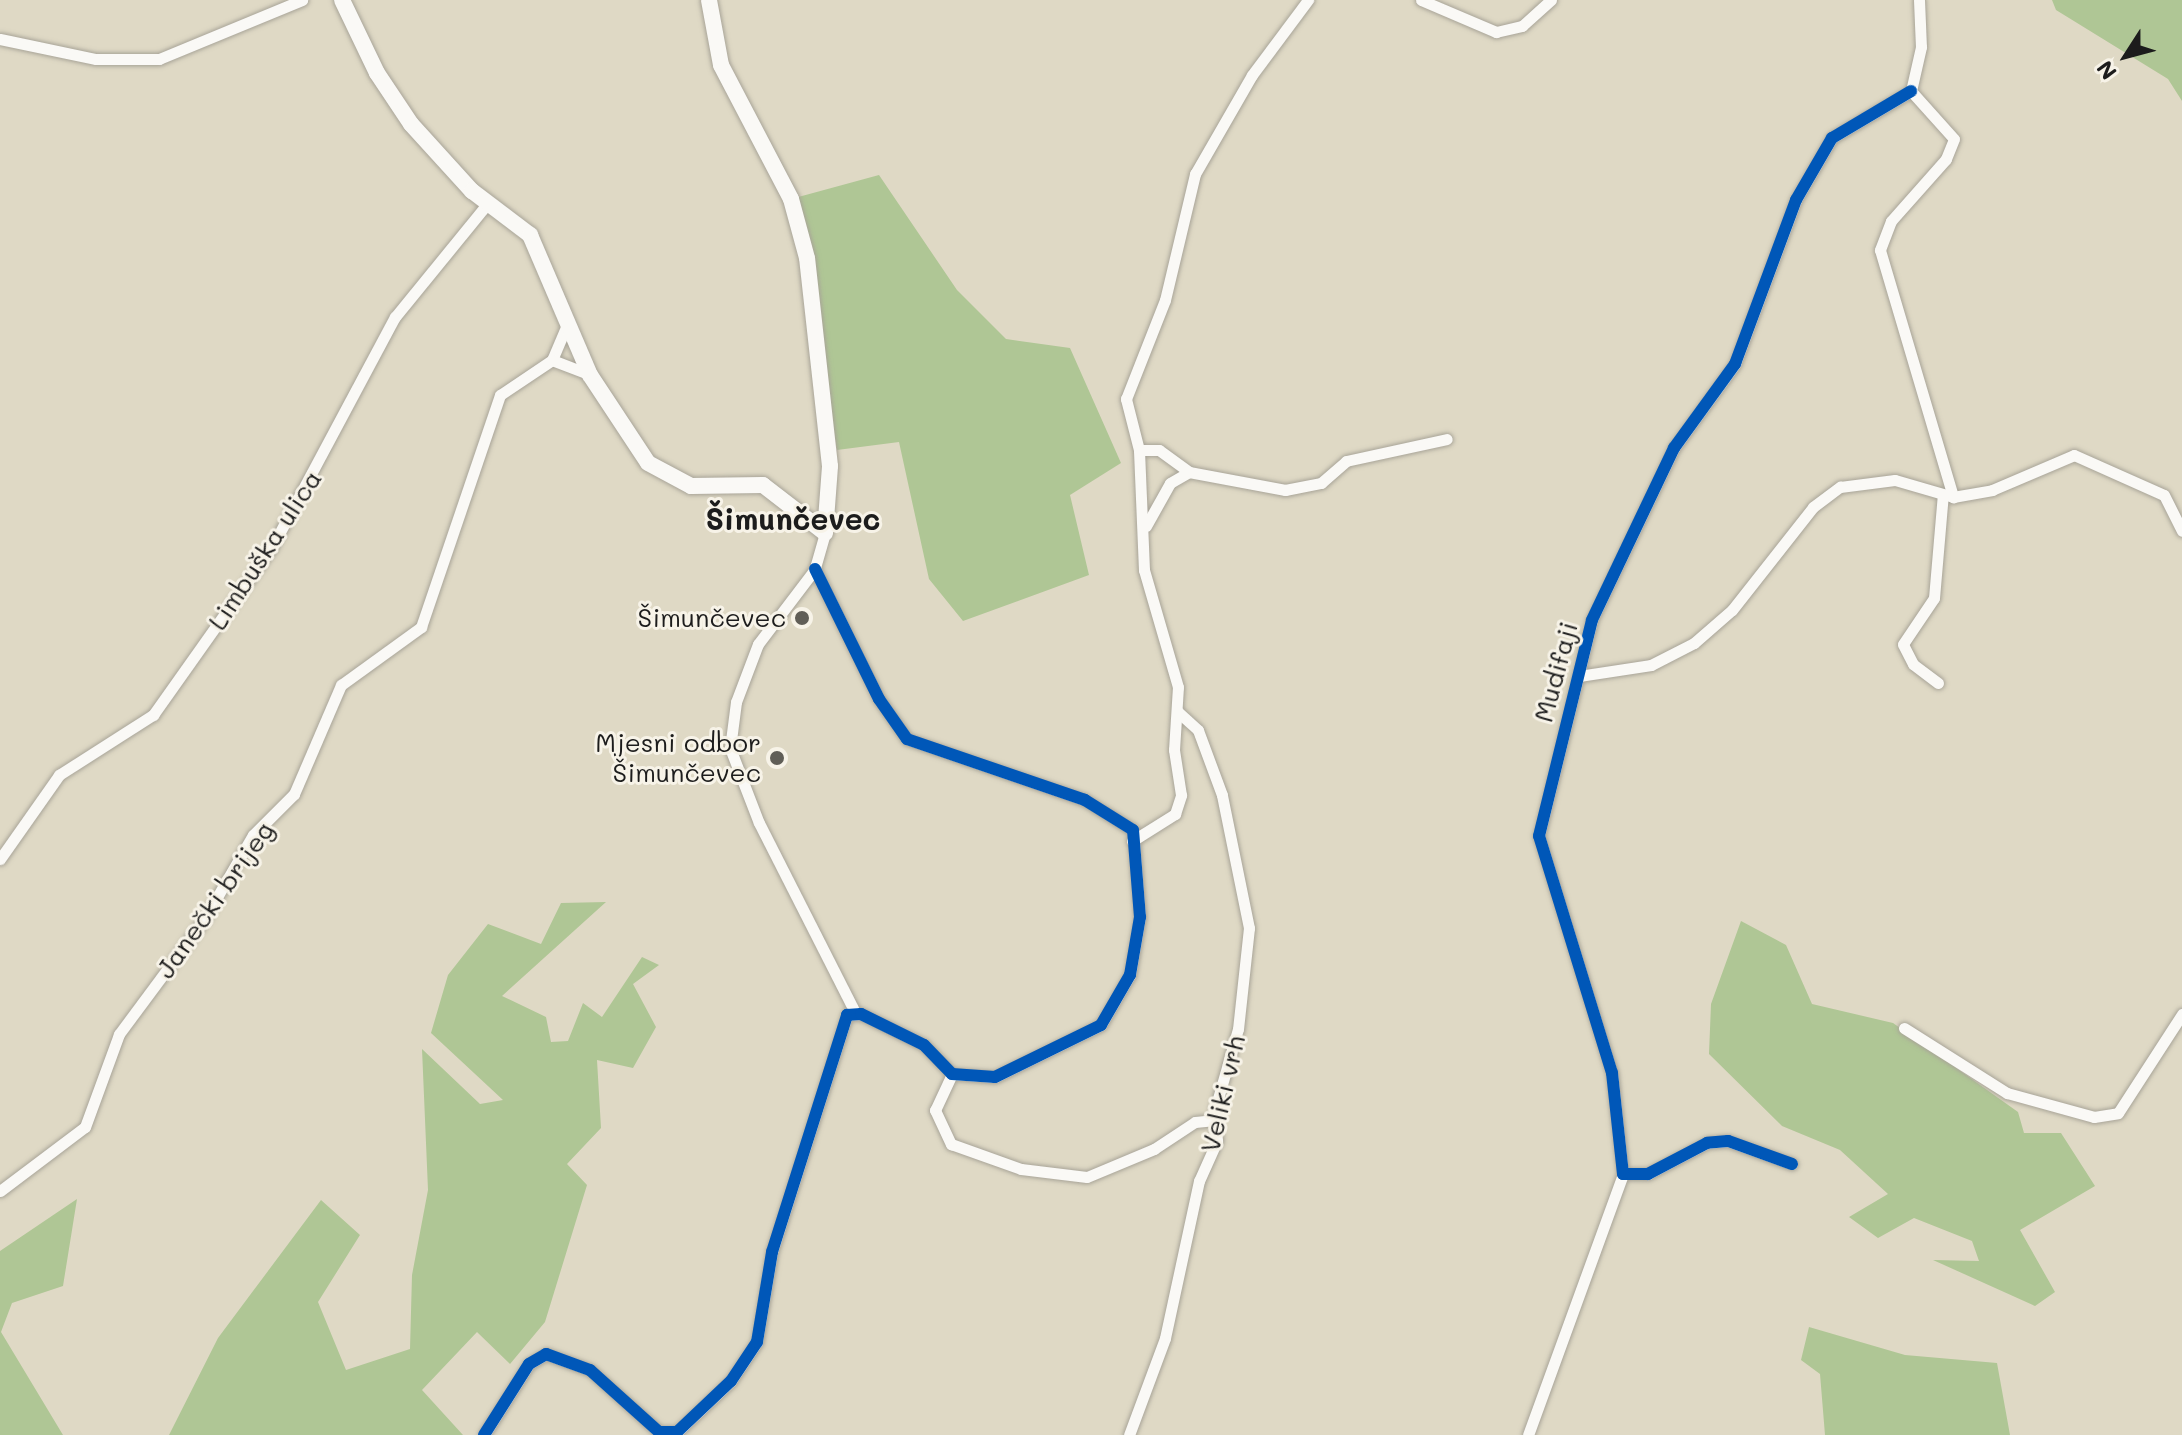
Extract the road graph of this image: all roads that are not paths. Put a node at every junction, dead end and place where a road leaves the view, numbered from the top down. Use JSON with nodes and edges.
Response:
{"nodes":[{"id":1,"x":302,"y":0,"type":"edge"},
{"id":2,"x":342,"y":0,"type":"edge"},
{"id":3,"x":709,"y":0,"type":"edge"},
{"id":4,"x":1308,"y":0,"type":"edge"},
{"id":5,"x":1421,"y":0,"type":"edge"},
{"id":6,"x":1551,"y":0,"type":"edge"},
{"id":7,"x":1919,"y":0,"type":"edge"},
{"id":8,"x":0,"y":39,"type":"edge"},
{"id":9,"x":1911,"y":91,"type":"junction"},
{"id":10,"x":488,"y":203,"type":"junction"},
{"id":11,"x":568,"y":322,"type":"junction"},
{"id":12,"x":552,"y":360,"type":"junction"},
{"id":13,"x":590,"y":375,"type":"junction"},
{"id":14,"x":1447,"y":439,"type":"dead end"},
{"id":15,"x":1139,"y":450,"type":"junction"},
{"id":16,"x":1189,"y":472,"type":"junction"},
{"id":17,"x":1948,"y":496,"type":"junction"},
{"id":18,"x":1146,"y":527,"type":"junction"},
{"id":19,"x":2182,"y":531,"type":"edge"},
{"id":20,"x":825,"y":533,"type":"junction"},
{"id":21,"x":815,"y":569,"type":"junction"},
{"id":22,"x":1579,"y":676,"type":"junction"},
{"id":23,"x":1938,"y":683,"type":"dead end"},
{"id":24,"x":1178,"y":712,"type":"junction"},
{"id":25,"x":1132,"y":841,"type":"junction"},
{"id":26,"x":0,"y":859,"type":"edge"},
{"id":27,"x":855,"y":1012,"type":"junction"},
{"id":28,"x":2182,"y":1014,"type":"edge"},
{"id":29,"x":1904,"y":1028,"type":"dead end"},
{"id":30,"x":952,"y":1074,"type":"junction"},
{"id":31,"x":1215,"y":1120,"type":"junction"},
{"id":32,"x":1792,"y":1164,"type":"dead end"},
{"id":33,"x":1623,"y":1174,"type":"junction"},
{"id":34,"x":0,"y":1191,"type":"edge"},
{"id":35,"x":484,"y":1435,"type":"edge"},
{"id":36,"x":1129,"y":1435,"type":"edge"},
{"id":37,"x":1528,"y":1435,"type":"edge"}],
"edges":[{"from":1,"to":8,"type":"street"},
{"from":2,"to":10,"type":"street"},
{"from":3,"to":20,"type":"street"},
{"from":4,"to":15,"type":"street"},
{"from":5,"to":6,"type":"street"},
{"from":7,"to":9,"type":"street"},
{"from":9,"to":17,"type":"street"},
{"from":9,"to":22,"type":"street","name":"Mudifaji"},
{"from":10,"to":11,"type":"street"},
{"from":10,"to":26,"type":"street","name":"Limbuška ulica"},
{"from":11,"to":12,"type":"street"},
{"from":11,"to":13,"type":"street"},
{"from":12,"to":13,"type":"street"},
{"from":12,"to":34,"type":"street","name":"Janečki brijeg"},
{"from":13,"to":20,"type":"street"},
{"from":14,"to":16,"type":"street"},
{"from":15,"to":16,"type":"street"},
{"from":15,"to":18,"type":"street"},
{"from":16,"to":18,"type":"street"},
{"from":17,"to":19,"type":"street","name":"Mudifaji"},
{"from":17,"to":22,"type":"street","name":"Mudifaji"},
{"from":17,"to":23,"type":"street"},
{"from":18,"to":24,"type":"street"},
{"from":20,"to":21,"type":"street"},
{"from":21,"to":25,"type":"street"},
{"from":21,"to":27,"type":"street"},
{"from":22,"to":33,"type":"street","name":"Mudifaji"},
{"from":24,"to":25,"type":"street"},
{"from":24,"to":31,"type":"street","name":"Veliki vrh"},
{"from":25,"to":30,"type":"street"},
{"from":27,"to":30,"type":"street"},
{"from":27,"to":35,"type":"street"},
{"from":28,"to":29,"type":"street"},
{"from":30,"to":31,"type":"street"},
{"from":31,"to":36,"type":"street","name":"Veliki vrh"},
{"from":32,"to":33,"type":"street"},
{"from":33,"to":37,"type":"street"}]}
